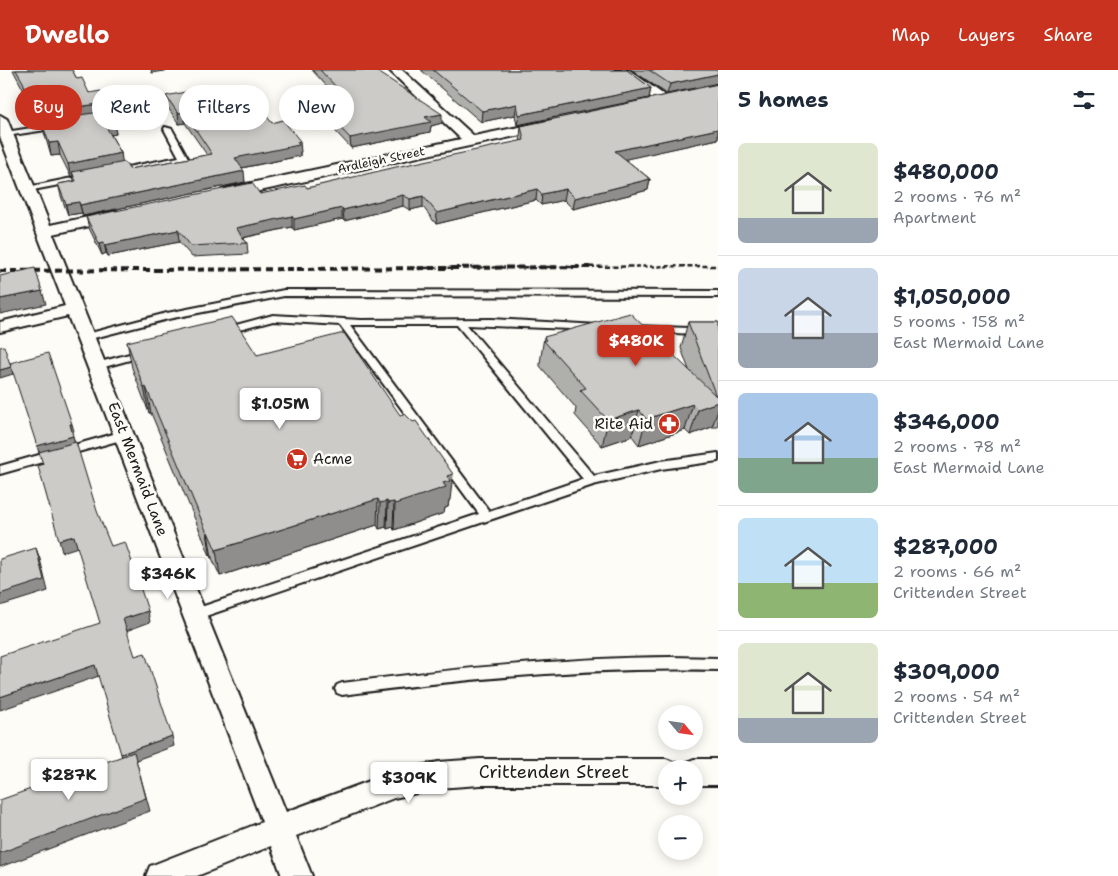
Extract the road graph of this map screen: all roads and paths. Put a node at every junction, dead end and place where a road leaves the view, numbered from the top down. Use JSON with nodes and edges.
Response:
{"nodes":[{"id":1,"x":395,"y":70,"type":"edge"},
{"id":2,"x":620,"y":70,"type":"edge"},
{"id":3,"x":682,"y":96,"type":"edge"},
{"id":4,"x":664,"y":100,"type":"junction"},
{"id":5,"x":647,"y":104,"type":"edge"},
{"id":6,"x":565,"y":121,"type":"edge"},
{"id":7,"x":3,"y":128,"type":"edge"},
{"id":8,"x":168,"y":130,"type":"dead end"},
{"id":9,"x":471,"y":141,"type":"junction"},
{"id":10,"x":109,"y":173,"type":"edge"},
{"id":11,"x":100,"y":175,"type":"edge"},
{"id":12,"x":28,"y":189,"type":"junction"},
{"id":13,"x":214,"y":196,"type":"edge"},
{"id":14,"x":127,"y":214,"type":"edge"},
{"id":15,"x":44,"y":231,"type":"junction"},
{"id":16,"x":718,"y":294,"type":"edge"},
{"id":17,"x":75,"y":309,"type":"junction"},
{"id":18,"x":343,"y":322,"type":"junction"},
{"id":19,"x":460,"y":323,"type":"junction"},
{"id":20,"x":0,"y":327,"type":"edge"},
{"id":21,"x":718,"y":332,"type":"edge"},
{"id":22,"x":218,"y":333,"type":"edge"},
{"id":23,"x":86,"y":337,"type":"junction"},
{"id":24,"x":153,"y":350,"type":"edge"},
{"id":25,"x":97,"y":366,"type":"junction"},
{"id":26,"x":124,"y":435,"type":"junction"},
{"id":27,"x":718,"y":457,"type":"edge"},
{"id":28,"x":0,"y":470,"type":"edge"},
{"id":29,"x":591,"y":481,"type":"junction"},
{"id":30,"x":487,"y":517,"type":"junction"},
{"id":31,"x":194,"y":615,"type":"junction"},
{"id":32,"x":718,"y":664,"type":"edge"},
{"id":33,"x":342,"y":689,"type":"dead end"},
{"id":34,"x":658,"y":772,"type":"edge"},
{"id":35,"x":703,"y":772,"type":"edge"},
{"id":36,"x":718,"y":772,"type":"edge"},
{"id":37,"x":278,"y":829,"type":"junction"},
{"id":38,"x":161,"y":876,"type":"edge"},
{"id":39,"x":297,"y":876,"type":"edge"}],
"edges":[{"from":1,"to":9,"type":"street"},
{"from":2,"to":4,"type":"street"},
{"from":3,"to":4,"type":"street"},
{"from":4,"to":5,"type":"street"},
{"from":6,"to":9,"type":"street","name":"Ardleigh Street"},
{"from":7,"to":12,"type":"street","name":"East Mermaid Lane"},
{"from":8,"to":10,"type":"lane"},
{"from":9,"to":13,"type":"street","name":"Ardleigh Street"},
{"from":11,"to":12,"type":"lane"},
{"from":12,"to":15,"type":"street","name":"East Mermaid Lane"},
{"from":14,"to":15,"type":"street"},
{"from":15,"to":17,"type":"street","name":"East Mermaid Lane"},
{"from":16,"to":23,"type":"lane"},
{"from":17,"to":20,"type":"street"},
{"from":17,"to":23,"type":"street","name":"East Mermaid Lane"},
{"from":18,"to":19,"type":"lane"},
{"from":18,"to":22,"type":"lane"},
{"from":18,"to":30,"type":"lane"},
{"from":19,"to":21,"type":"lane"},
{"from":19,"to":29,"type":"lane"},
{"from":23,"to":25,"type":"street","name":"East Mermaid Lane"},
{"from":24,"to":25,"type":"lane"},
{"from":25,"to":26,"type":"street","name":"East Mermaid Lane"},
{"from":26,"to":28,"type":"lane"},
{"from":26,"to":31,"type":"street","name":"East Mermaid Lane"},
{"from":27,"to":29,"type":"lane"},
{"from":29,"to":30,"type":"lane"},
{"from":30,"to":31,"type":"lane"},
{"from":31,"to":37,"type":"street","name":"East Mermaid Lane"},
{"from":32,"to":33,"type":"lane"},
{"from":34,"to":37,"type":"street","name":"Crittenden Street"},
{"from":35,"to":36,"type":"street"},
{"from":37,"to":38,"type":"street","name":"Crittenden Street"},
{"from":37,"to":39,"type":"street","name":"East Mermaid Lane"}]}
